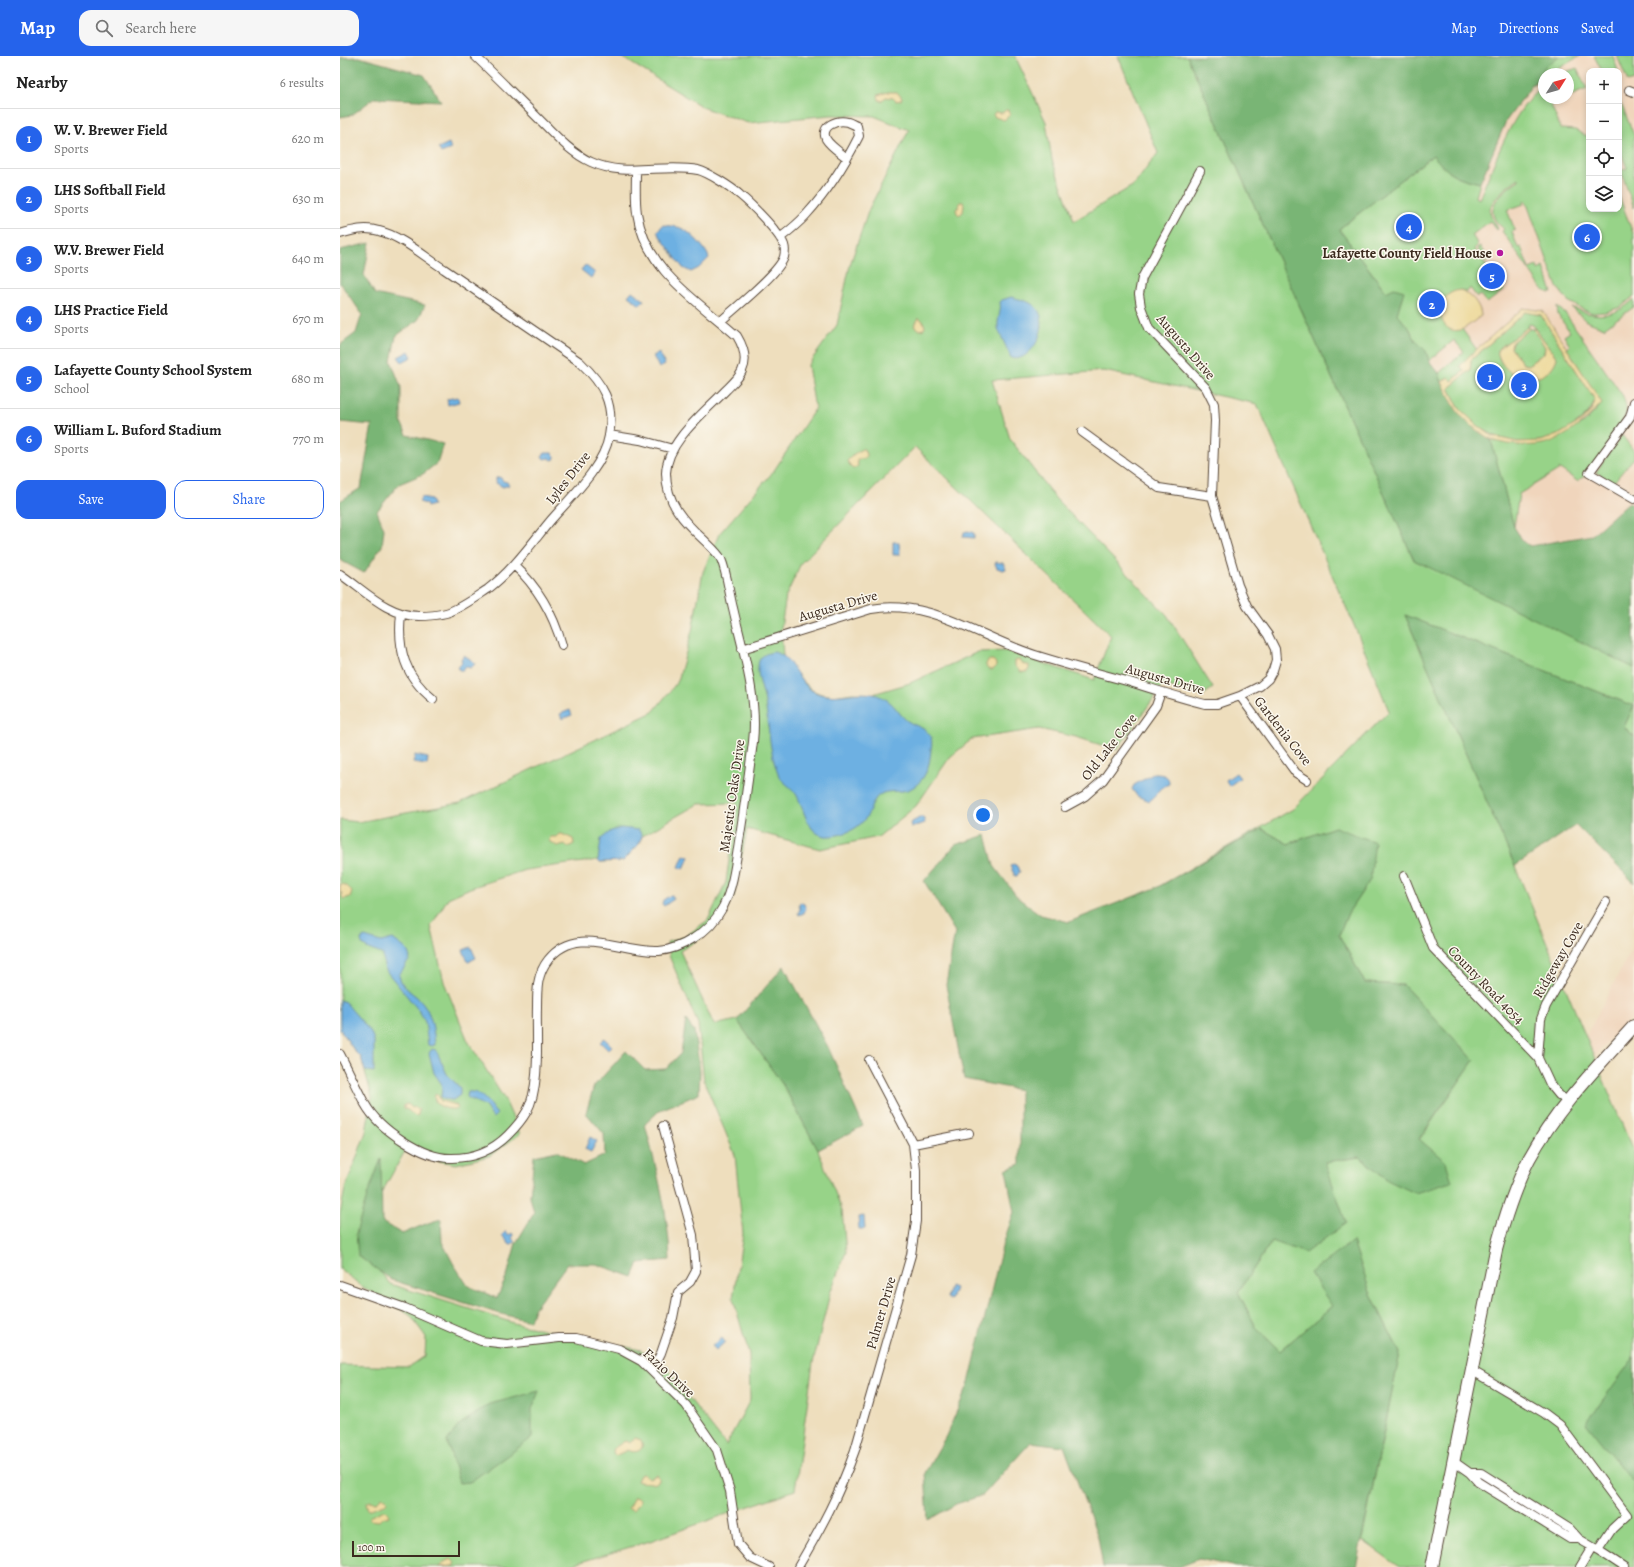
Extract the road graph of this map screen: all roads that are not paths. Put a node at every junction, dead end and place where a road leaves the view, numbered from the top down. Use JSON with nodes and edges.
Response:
{"nodes":[{"id":1,"x":475,"y":56,"type":"edge"},
{"id":2,"x":847,"y":158,"type":"junction"},
{"id":3,"x":636,"y":171,"type":"junction"},
{"id":4,"x":1200,"y":171,"type":"dead end"},
{"id":5,"x":340,"y":234,"type":"edge"},
{"id":6,"x":780,"y":238,"type":"junction"},
{"id":7,"x":721,"y":322,"type":"junction"},
{"id":8,"x":1634,"y":402,"type":"edge"},
{"id":9,"x":1082,"y":432,"type":"dead end"},
{"id":10,"x":609,"y":435,"type":"junction"},
{"id":11,"x":673,"y":449,"type":"junction"},
{"id":12,"x":1212,"y":496,"type":"junction"},
{"id":13,"x":1634,"y":499,"type":"edge"},
{"id":14,"x":514,"y":565,"type":"junction"},
{"id":15,"x":340,"y":574,"type":"edge"},
{"id":16,"x":401,"y":614,"type":"junction"},
{"id":17,"x":562,"y":645,"type":"dead end"},
{"id":18,"x":742,"y":649,"type":"junction"},
{"id":19,"x":1161,"y":692,"type":"junction"},
{"id":20,"x":1240,"y":696,"type":"junction"},
{"id":21,"x":433,"y":699,"type":"dead end"},
{"id":22,"x":1307,"y":780,"type":"dead end"},
{"id":23,"x":1066,"y":806,"type":"dead end"},
{"id":24,"x":1404,"y":876,"type":"dead end"},
{"id":25,"x":1606,"y":902,"type":"dead end"},
{"id":26,"x":1634,"y":1026,"type":"edge"},
{"id":27,"x":340,"y":1054,"type":"edge"},
{"id":28,"x":1538,"y":1058,"type":"junction"},
{"id":29,"x":869,"y":1060,"type":"dead end"},
{"id":30,"x":1567,"y":1101,"type":"junction"},
{"id":31,"x":663,"y":1126,"type":"dead end"},
{"id":32,"x":969,"y":1133,"type":"dead end"},
{"id":33,"x":913,"y":1144,"type":"junction"},
{"id":34,"x":340,"y":1285,"type":"edge"},
{"id":35,"x":1471,"y":1370,"type":"junction"},
{"id":36,"x":652,"y":1371,"type":"junction"},
{"id":37,"x":1453,"y":1461,"type":"junction"},
{"id":38,"x":1595,"y":1548,"type":"junction"},
{"id":39,"x":769,"y":1567,"type":"edge"},
{"id":40,"x":798,"y":1567,"type":"edge"},
{"id":41,"x":1432,"y":1567,"type":"edge"},
{"id":42,"x":1580,"y":1567,"type":"edge"},
{"id":43,"x":1624,"y":1567,"type":"edge"}],
"edges":[{"from":1,"to":3,"type":"street"},
{"from":2,"to":2,"type":"street"},
{"from":2,"to":6,"type":"street"},
{"from":3,"to":6,"type":"street"},
{"from":3,"to":7,"type":"street","name":"Majestic Oaks Drive"},
{"from":4,"to":12,"type":"street","name":"Augusta Drive"},
{"from":5,"to":10,"type":"street","name":"Lyles Drive"},
{"from":6,"to":7,"type":"street"},
{"from":7,"to":11,"type":"street","name":"Majestic Oaks Drive"},
{"from":8,"to":13,"type":"street"},
{"from":9,"to":12,"type":"street"},
{"from":10,"to":11,"type":"street"},
{"from":10,"to":14,"type":"street","name":"Lyles Drive"},
{"from":11,"to":18,"type":"street","name":"Majestic Oaks Drive"},
{"from":12,"to":20,"type":"street","name":"Augusta Drive"},
{"from":14,"to":16,"type":"street","name":"Lyles Drive"},
{"from":14,"to":17,"type":"street"},
{"from":15,"to":16,"type":"street","name":"Lyles Drive"},
{"from":16,"to":21,"type":"street"},
{"from":18,"to":19,"type":"street","name":"Augusta Drive"},
{"from":18,"to":27,"type":"street","name":"Majestic Oaks Drive"},
{"from":19,"to":20,"type":"street","name":"Augusta Drive"},
{"from":19,"to":23,"type":"street","name":"Old Lake Cove"},
{"from":20,"to":22,"type":"street","name":"Gardenia Cove"},
{"from":24,"to":28,"type":"street","name":"County Road 4054"},
{"from":25,"to":28,"type":"street","name":"Ridgeway Cove"},
{"from":26,"to":30,"type":"main road"},
{"from":28,"to":30,"type":"street","name":"County Road 4054"},
{"from":29,"to":33,"type":"street","name":"Palmer Drive"},
{"from":30,"to":35,"type":"main road"},
{"from":31,"to":36,"type":"street"},
{"from":32,"to":33,"type":"street"},
{"from":33,"to":40,"type":"street","name":"Palmer Drive"},
{"from":34,"to":36,"type":"street","name":"Fazio Drive"},
{"from":35,"to":37,"type":"main road"},
{"from":35,"to":38,"type":"street"},
{"from":36,"to":39,"type":"street","name":"Fazio Drive"},
{"from":37,"to":38,"type":"street"},
{"from":37,"to":41,"type":"main road"},
{"from":38,"to":42,"type":"street"},
{"from":38,"to":43,"type":"street"}]}
